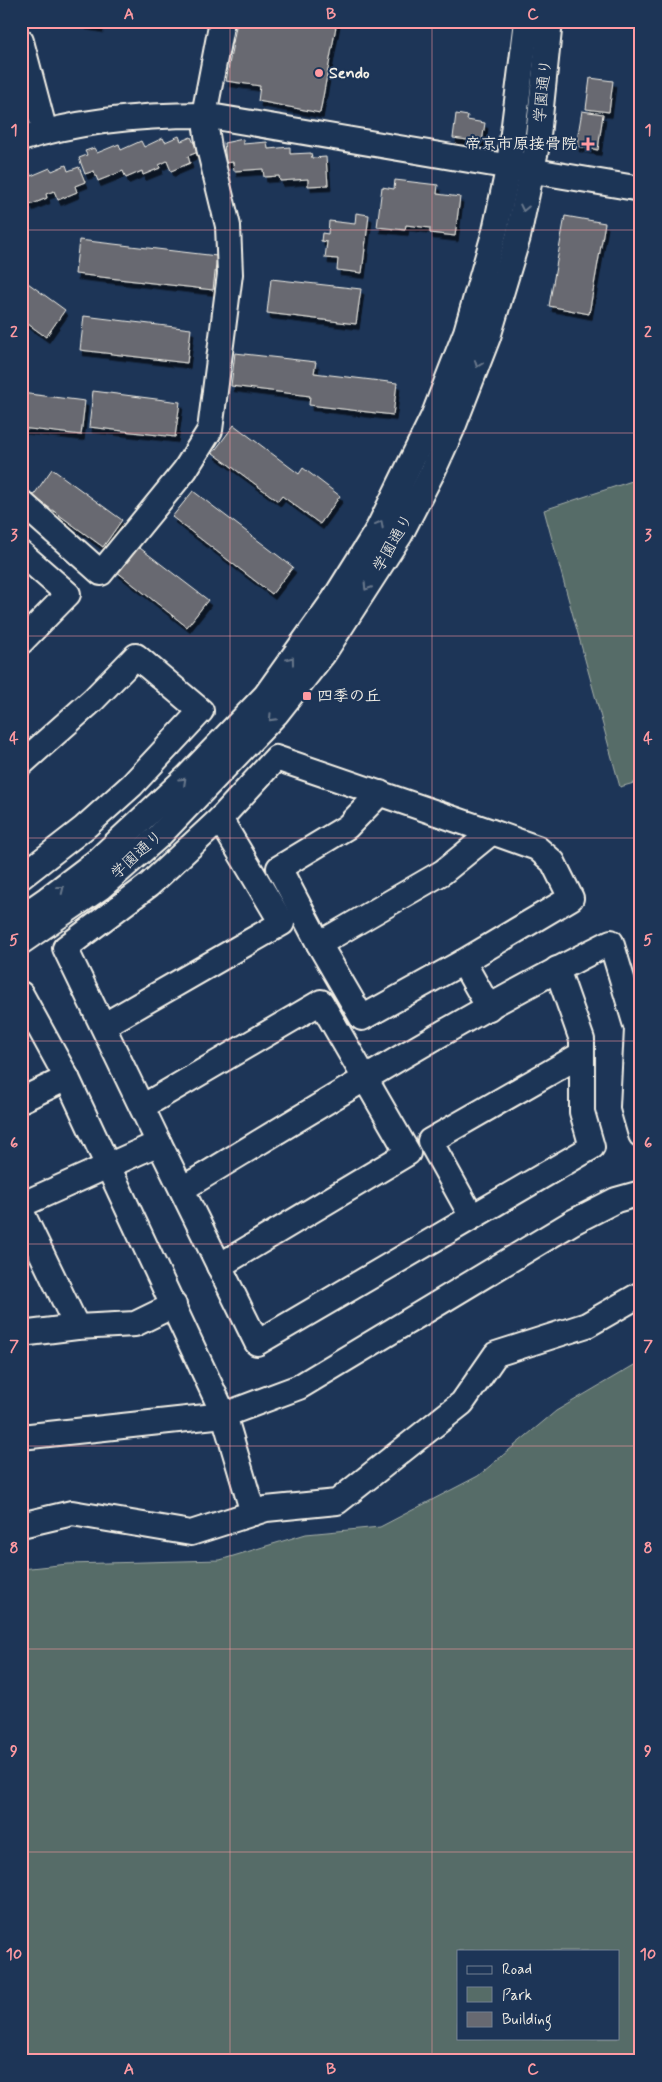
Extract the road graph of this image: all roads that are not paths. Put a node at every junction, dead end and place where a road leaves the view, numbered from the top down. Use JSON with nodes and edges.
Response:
{"nodes":[{"id":1,"x":222,"y":21,"type":"edge"},
{"id":2,"x":527,"y":21,"type":"edge"},
{"id":3,"x":550,"y":21,"type":"edge"},
{"id":4,"x":21,"y":40,"type":"edge"},
{"id":5,"x":204,"y":115,"type":"junction"},
{"id":6,"x":45,"y":132,"type":"junction"},
{"id":7,"x":21,"y":139,"type":"edge"},
{"id":8,"x":509,"y":166,"type":"junction"},
{"id":9,"x":532,"y":170,"type":"junction"},
{"id":10,"x":641,"y":189,"type":"edge"},
{"id":11,"x":21,"y":502,"type":"edge"},
{"id":12,"x":21,"y":552,"type":"edge"},
{"id":13,"x":21,"y":642,"type":"edge"},
{"id":14,"x":21,"y":764,"type":"edge"},
{"id":15,"x":380,"y":794,"type":"junction"},
{"id":16,"x":220,"y":819,"type":"junction"},
{"id":17,"x":492,"y":832,"type":"junction"},
{"id":18,"x":21,"y":877,"type":"edge"},
{"id":19,"x":21,"y":917,"type":"edge"},
{"id":20,"x":21,"y":942,"type":"edge"},
{"id":21,"x":319,"y":944,"type":"junction"},
{"id":22,"x":463,"y":962,"type":"junction"},
{"id":23,"x":557,"y":969,"type":"junction"},
{"id":24,"x":21,"y":994,"type":"edge"},
{"id":25,"x":489,"y":1008,"type":"junction"},
{"id":26,"x":103,"y":1026,"type":"junction"},
{"id":27,"x":582,"y":1054,"type":"junction"},
{"id":28,"x":67,"y":1078,"type":"junction"},
{"id":29,"x":364,"y":1079,"type":"junction"},
{"id":30,"x":21,"y":1100,"type":"edge"},
{"id":31,"x":142,"y":1107,"type":"junction"},
{"id":32,"x":641,"y":1135,"type":"edge"},
{"id":33,"x":159,"y":1143,"type":"junction"},
{"id":34,"x":108,"y":1166,"type":"junction"},
{"id":35,"x":182,"y":1189,"type":"junction"},
{"id":36,"x":641,"y":1193,"type":"edge"},
{"id":37,"x":21,"y":1205,"type":"edge"},
{"id":38,"x":21,"y":1211,"type":"edge"},
{"id":39,"x":472,"y":1217,"type":"junction"},
{"id":40,"x":219,"y":1266,"type":"junction"},
{"id":41,"x":641,"y":1294,"type":"edge"},
{"id":42,"x":174,"y":1305,"type":"junction"},
{"id":43,"x":77,"y":1327,"type":"junction"},
{"id":44,"x":21,"y":1334,"type":"edge"},
{"id":45,"x":224,"y":1415,"type":"junction"},
{"id":46,"x":21,"y":1438,"type":"edge"},
{"id":47,"x":253,"y":1513,"type":"junction"},
{"id":48,"x":21,"y":1525,"type":"edge"}],
"edges":[{"from":1,"to":5,"type":"street"},
{"from":2,"to":8,"type":"street","name":"学園通り"},
{"from":3,"to":9,"type":"street","name":"学園通り"},
{"from":4,"to":6,"type":"street"},
{"from":5,"to":6,"type":"street"},
{"from":5,"to":8,"type":"street"},
{"from":5,"to":11,"type":"street"},
{"from":6,"to":7,"type":"street"},
{"from":8,"to":9,"type":"street"},
{"from":19,"to":8,"type":"street","name":"学園通り","one_way":true},
{"from":9,"to":10,"type":"street"},
{"from":9,"to":20,"type":"street","name":"学園通り","one_way":true},
{"from":12,"to":13,"type":"street"},
{"from":14,"to":18,"type":"street"},
{"from":15,"to":16,"type":"street"},
{"from":15,"to":17,"type":"street"},
{"from":15,"to":21,"type":"street"},
{"from":16,"to":26,"type":"street"},
{"from":16,"to":26,"type":"street"},
{"from":17,"to":21,"type":"street"},
{"from":17,"to":22,"type":"street"},
{"from":21,"to":22,"type":"street"},
{"from":22,"to":25,"type":"street"},
{"from":23,"to":25,"type":"street"},
{"from":23,"to":27,"type":"street"},
{"from":23,"to":32,"type":"street"},
{"from":24,"to":28,"type":"street"},
{"from":25,"to":29,"type":"street"},
{"from":26,"to":31,"type":"street"},
{"from":27,"to":39,"type":"street"},
{"from":27,"to":39,"type":"street"},
{"from":28,"to":30,"type":"street"},
{"from":28,"to":34,"type":"street"},
{"from":29,"to":31,"type":"street"},
{"from":29,"to":35,"type":"street"},
{"from":29,"to":40,"type":"street"},
{"from":31,"to":33,"type":"street"},
{"from":33,"to":34,"type":"street"},
{"from":33,"to":35,"type":"street"},
{"from":34,"to":37,"type":"street"},
{"from":34,"to":42,"type":"street"},
{"from":35,"to":40,"type":"street"},
{"from":36,"to":45,"type":"street"},
{"from":38,"to":43,"type":"street"},
{"from":39,"to":40,"type":"street"},
{"from":41,"to":47,"type":"street"},
{"from":42,"to":43,"type":"street"},
{"from":42,"to":45,"type":"street"},
{"from":43,"to":44,"type":"street"},
{"from":45,"to":46,"type":"street"},
{"from":45,"to":47,"type":"street"},
{"from":47,"to":48,"type":"street"}]}
